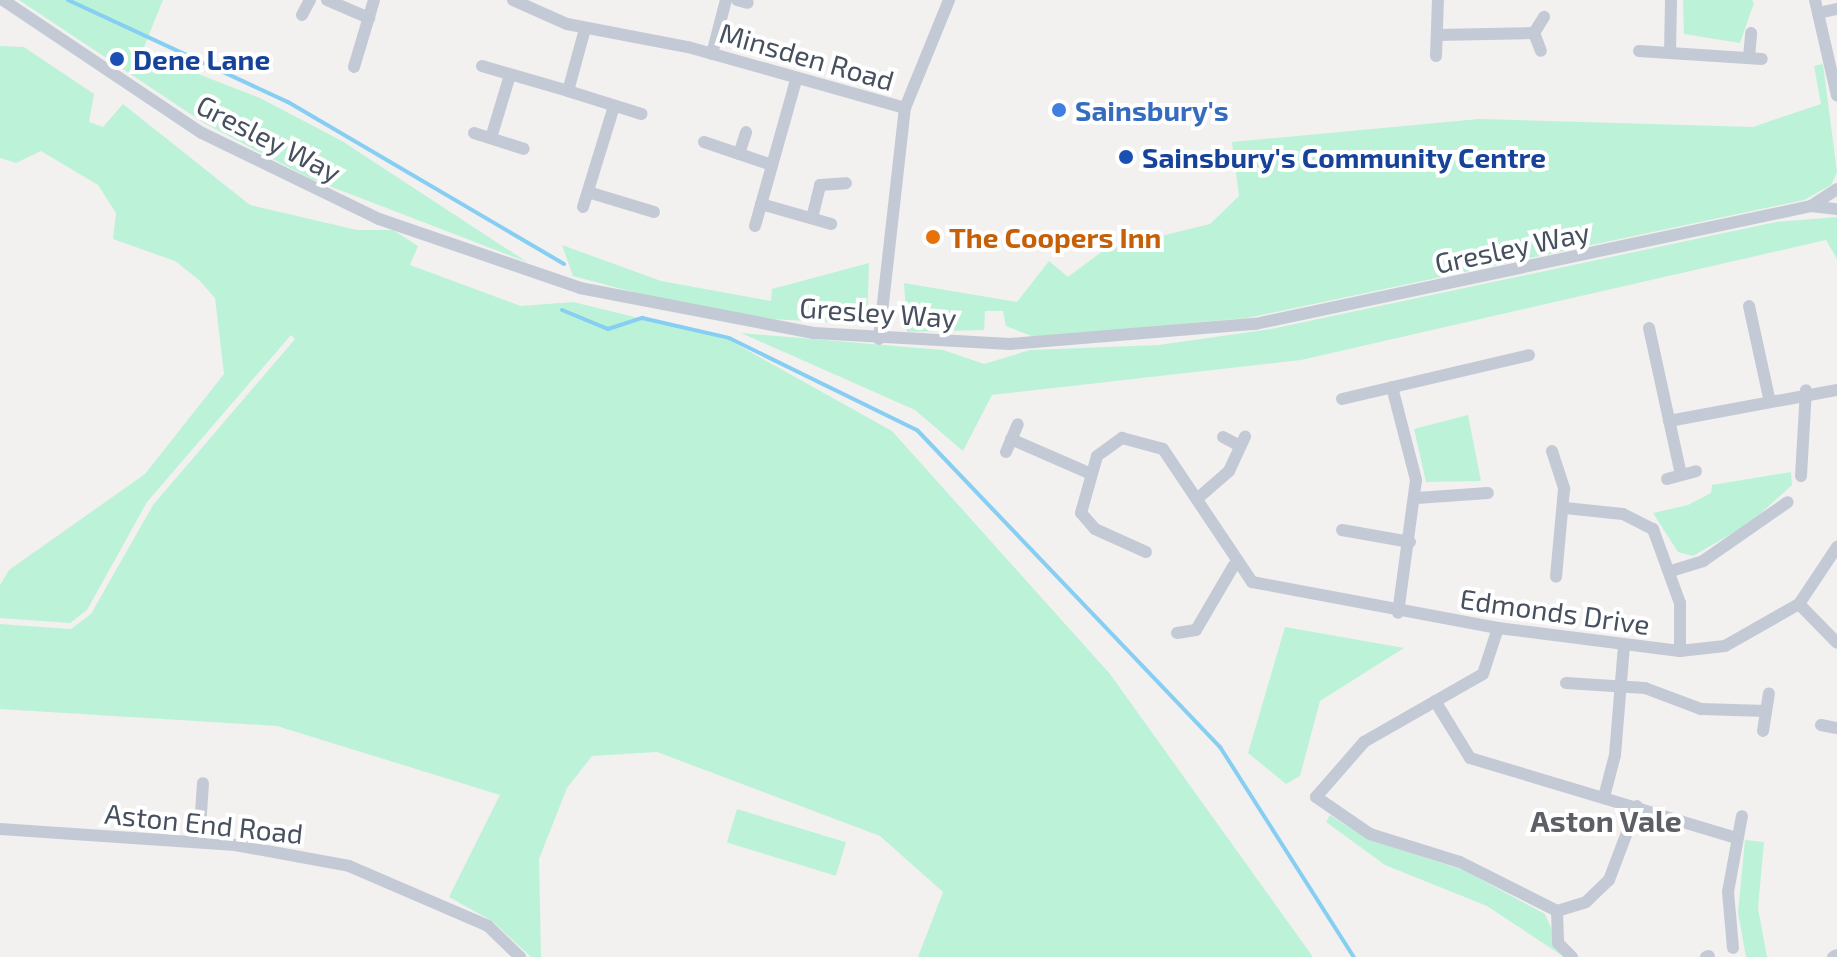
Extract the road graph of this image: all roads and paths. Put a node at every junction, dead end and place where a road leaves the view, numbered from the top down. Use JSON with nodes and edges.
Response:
{"nodes":[{"id":1,"x":3,"y":0,"type":"edge"},
{"id":2,"x":310,"y":0,"type":"edge"},
{"id":3,"x":327,"y":0,"type":"edge"},
{"id":4,"x":374,"y":0,"type":"edge"},
{"id":5,"x":513,"y":0,"type":"edge"},
{"id":6,"x":726,"y":0,"type":"edge"},
{"id":7,"x":949,"y":0,"type":"edge"},
{"id":8,"x":1438,"y":0,"type":"edge"},
{"id":9,"x":1671,"y":0,"type":"edge"},
{"id":10,"x":1817,"y":6,"type":"edge"},
{"id":11,"x":1837,"y":9,"type":"edge"},
{"id":12,"x":302,"y":15,"type":"dead end"},
{"id":13,"x":1544,"y":17,"type":"dead end"},
{"id":14,"x":369,"y":18,"type":"junction"},
{"id":15,"x":585,"y":29,"type":"junction"},
{"id":16,"x":1534,"y":33,"type":"junction"},
{"id":17,"x":1751,"y":33,"type":"dead end"},
{"id":18,"x":1437,"y":35,"type":"junction"},
{"id":19,"x":1541,"y":51,"type":"dead end"},
{"id":20,"x":1639,"y":51,"type":"dead end"},
{"id":21,"x":1670,"y":53,"type":"junction"},
{"id":22,"x":712,"y":54,"type":"junction"},
{"id":23,"x":1436,"y":56,"type":"dead end"},
{"id":24,"x":1749,"y":58,"type":"junction"},
{"id":25,"x":1762,"y":59,"type":"dead end"},
{"id":26,"x":482,"y":66,"type":"dead end"},
{"id":27,"x":354,"y":67,"type":"dead end"},
{"id":28,"x":510,"y":75,"type":"junction"},
{"id":29,"x":796,"y":80,"type":"junction"},
{"id":30,"x":568,"y":91,"type":"junction"},
{"id":31,"x":1837,"y":96,"type":"edge"},
{"id":32,"x":614,"y":106,"type":"junction"},
{"id":33,"x":905,"y":108,"type":"junction"},
{"id":34,"x":642,"y":114,"type":"dead end"},
{"id":35,"x":746,"y":132,"type":"dead end"},
{"id":36,"x":474,"y":133,"type":"dead end"},
{"id":37,"x":491,"y":138,"type":"junction"},
{"id":38,"x":704,"y":142,"type":"dead end"},
{"id":39,"x":524,"y":149,"type":"dead end"},
{"id":40,"x":739,"y":154,"type":"junction"},
{"id":41,"x":772,"y":165,"type":"junction"},
{"id":42,"x":846,"y":183,"type":"dead end"},
{"id":43,"x":1837,"y":189,"type":"edge"},
{"id":44,"x":588,"y":192,"type":"junction"},
{"id":45,"x":761,"y":204,"type":"junction"},
{"id":46,"x":1811,"y":206,"type":"junction"},
{"id":47,"x":583,"y":207,"type":"dead end"},
{"id":48,"x":1837,"y":209,"type":"edge"},
{"id":49,"x":654,"y":212,"type":"dead end"},
{"id":50,"x":812,"y":218,"type":"junction"},
{"id":51,"x":831,"y":224,"type":"dead end"},
{"id":52,"x":755,"y":226,"type":"dead end"},
{"id":53,"x":1749,"y":306,"type":"dead end"},
{"id":54,"x":1649,"y":328,"type":"dead end"},
{"id":55,"x":879,"y":339,"type":"junction"},
{"id":56,"x":1521,"y":373,"type":"dead end"},
{"id":57,"x":1392,"y":387,"type":"junction"},
{"id":58,"x":1806,"y":390,"type":"junction"},
{"id":59,"x":1837,"y":390,"type":"edge"},
{"id":60,"x":1769,"y":398,"type":"junction"},
{"id":61,"x":1342,"y":399,"type":"dead end"},
{"id":62,"x":1669,"y":421,"type":"junction"},
{"id":63,"x":1018,"y":424,"type":"dead end"},
{"id":64,"x":1223,"y":437,"type":"dead end"},
{"id":65,"x":1011,"y":439,"type":"junction"},
{"id":66,"x":1552,"y":451,"type":"dead end"},
{"id":67,"x":1006,"y":452,"type":"dead end"},
{"id":68,"x":1573,"y":467,"type":"dead end"},
{"id":69,"x":1558,"y":469,"type":"junction"},
{"id":70,"x":1696,"y":471,"type":"dead end"},
{"id":71,"x":1089,"y":473,"type":"junction"},
{"id":72,"x":1681,"y":475,"type":"junction"},
{"id":73,"x":1801,"y":476,"type":"dead end"},
{"id":74,"x":1667,"y":479,"type":"dead end"},
{"id":75,"x":1488,"y":493,"type":"dead end"},
{"id":76,"x":1417,"y":498,"type":"junction"},
{"id":77,"x":1197,"y":499,"type":"junction"},
{"id":78,"x":1788,"y":502,"type":"dead end"},
{"id":79,"x":1565,"y":508,"type":"junction"},
{"id":80,"x":1342,"y":530,"type":"dead end"},
{"id":81,"x":1410,"y":542,"type":"junction"},
{"id":82,"x":1837,"y":547,"type":"edge"},
{"id":83,"x":1146,"y":552,"type":"dead end"},
{"id":84,"x":1543,"y":563,"type":"dead end"},
{"id":85,"x":1234,"y":565,"type":"junction"},
{"id":86,"x":1671,"y":571,"type":"junction"},
{"id":87,"x":1799,"y":604,"type":"junction"},
{"id":88,"x":1398,"y":613,"type":"junction"},
{"id":89,"x":1498,"y":628,"type":"junction"},
{"id":90,"x":1177,"y":633,"type":"dead end"},
{"id":91,"x":1837,"y":643,"type":"edge"},
{"id":92,"x":1624,"y":645,"type":"junction"},
{"id":93,"x":1680,"y":651,"type":"junction"},
{"id":94,"x":1566,"y":683,"type":"dead end"},
{"id":95,"x":1620,"y":686,"type":"junction"},
{"id":96,"x":1769,"y":693,"type":"dead end"},
{"id":97,"x":1435,"y":701,"type":"junction"},
{"id":98,"x":1766,"y":711,"type":"junction"},
{"id":99,"x":1821,"y":725,"type":"dead end"},
{"id":100,"x":1837,"y":728,"type":"edge"},
{"id":101,"x":1763,"y":731,"type":"dead end"},
{"id":102,"x":203,"y":783,"type":"dead end"},
{"id":103,"x":1604,"y":797,"type":"junction"},
{"id":104,"x":1637,"y":806,"type":"junction"},
{"id":105,"x":1742,"y":816,"type":"dead end"},
{"id":106,"x":0,"y":829,"type":"edge"},
{"id":107,"x":1737,"y":838,"type":"junction"},
{"id":108,"x":199,"y":842,"type":"junction"},
{"id":109,"x":1557,"y":911,"type":"junction"},
{"id":110,"x":1733,"y":948,"type":"dead end"},
{"id":111,"x":520,"y":957,"type":"edge"},
{"id":112,"x":1572,"y":957,"type":"edge"}],
"edges":[{"from":1,"to":55,"type":"street","name":"Gresley Way"},
{"from":2,"to":12,"type":"street"},
{"from":3,"to":14,"type":"street"},
{"from":4,"to":14,"type":"street"},
{"from":5,"to":15,"type":"street","name":"Minsden Road"},
{"from":6,"to":22,"type":"street"},
{"from":7,"to":33,"type":"street"},
{"from":8,"to":18,"type":"street"},
{"from":9,"to":21,"type":"street"},
{"from":10,"to":11,"type":"street"},
{"from":10,"to":31,"type":"street"},
{"from":13,"to":16,"type":"street"},
{"from":14,"to":27,"type":"street"},
{"from":15,"to":22,"type":"street","name":"Minsden Road"},
{"from":15,"to":30,"type":"street"},
{"from":16,"to":18,"type":"street"},
{"from":16,"to":19,"type":"street"},
{"from":17,"to":24,"type":"street"},
{"from":18,"to":23,"type":"street"},
{"from":20,"to":21,"type":"street"},
{"from":21,"to":24,"type":"street"},
{"from":22,"to":29,"type":"street","name":"Minsden Road"},
{"from":24,"to":25,"type":"street"},
{"from":26,"to":28,"type":"street"},
{"from":28,"to":30,"type":"street"},
{"from":28,"to":37,"type":"street"},
{"from":29,"to":33,"type":"street","name":"Minsden Road"},
{"from":29,"to":41,"type":"street"},
{"from":30,"to":32,"type":"street"},
{"from":32,"to":34,"type":"street"},
{"from":32,"to":44,"type":"street"},
{"from":33,"to":55,"type":"street"},
{"from":35,"to":40,"type":"street"},
{"from":36,"to":37,"type":"street"},
{"from":37,"to":39,"type":"street"},
{"from":38,"to":40,"type":"street"},
{"from":40,"to":41,"type":"street"},
{"from":41,"to":45,"type":"street"},
{"from":42,"to":50,"type":"street"},
{"from":43,"to":46,"type":"street","name":"Gresley Way"},
{"from":44,"to":47,"type":"street"},
{"from":44,"to":49,"type":"street"},
{"from":45,"to":50,"type":"street"},
{"from":45,"to":52,"type":"street"},
{"from":46,"to":48,"type":"street","name":"Gresley Way"},
{"from":46,"to":55,"type":"street","name":"Gresley Way"},
{"from":50,"to":51,"type":"street"},
{"from":53,"to":60,"type":"street"},
{"from":54,"to":62,"type":"street"},
{"from":56,"to":57,"type":"street"},
{"from":57,"to":61,"type":"street"},
{"from":57,"to":76,"type":"street"},
{"from":58,"to":59,"type":"street"},
{"from":58,"to":60,"type":"street"},
{"from":58,"to":73,"type":"street"},
{"from":60,"to":62,"type":"street"},
{"from":62,"to":72,"type":"street"},
{"from":63,"to":65,"type":"street"},
{"from":64,"to":77,"type":"street"},
{"from":65,"to":67,"type":"street"},
{"from":65,"to":71,"type":"street"},
{"from":66,"to":69,"type":"street"},
{"from":68,"to":69,"type":"street"},
{"from":69,"to":79,"type":"street"},
{"from":70,"to":72,"type":"street"},
{"from":71,"to":77,"type":"street","name":"Edmonds Drive"},
{"from":71,"to":83,"type":"street"},
{"from":72,"to":74,"type":"street"},
{"from":75,"to":76,"type":"street"},
{"from":76,"to":81,"type":"street"},
{"from":77,"to":85,"type":"street","name":"Edmonds Drive"},
{"from":78,"to":86,"type":"street"},
{"from":79,"to":84,"type":"street"},
{"from":79,"to":86,"type":"street"},
{"from":80,"to":81,"type":"street"},
{"from":81,"to":88,"type":"street"},
{"from":82,"to":87,"type":"street","name":"Edmonds Drive"},
{"from":85,"to":88,"type":"street","name":"Edmonds Drive"},
{"from":85,"to":90,"type":"street"},
{"from":86,"to":93,"type":"street"},
{"from":87,"to":91,"type":"street"},
{"from":87,"to":93,"type":"street","name":"Edmonds Drive"},
{"from":88,"to":89,"type":"street","name":"Edmonds Drive"},
{"from":89,"to":92,"type":"street","name":"Edmonds Drive"},
{"from":89,"to":97,"type":"street"},
{"from":92,"to":93,"type":"street","name":"Edmonds Drive"},
{"from":92,"to":95,"type":"street"},
{"from":94,"to":95,"type":"street"},
{"from":95,"to":98,"type":"street"},
{"from":95,"to":103,"type":"street"},
{"from":96,"to":98,"type":"street"},
{"from":97,"to":103,"type":"street"},
{"from":97,"to":109,"type":"street"},
{"from":98,"to":101,"type":"street"},
{"from":99,"to":100,"type":"street"},
{"from":102,"to":108,"type":"street"},
{"from":103,"to":104,"type":"street"},
{"from":104,"to":107,"type":"street"},
{"from":104,"to":109,"type":"street"},
{"from":105,"to":107,"type":"street"},
{"from":106,"to":108,"type":"street","name":"Aston End Road"},
{"from":107,"to":110,"type":"street"},
{"from":108,"to":111,"type":"street","name":"Aston End Road"},
{"from":109,"to":112,"type":"street"}]}
